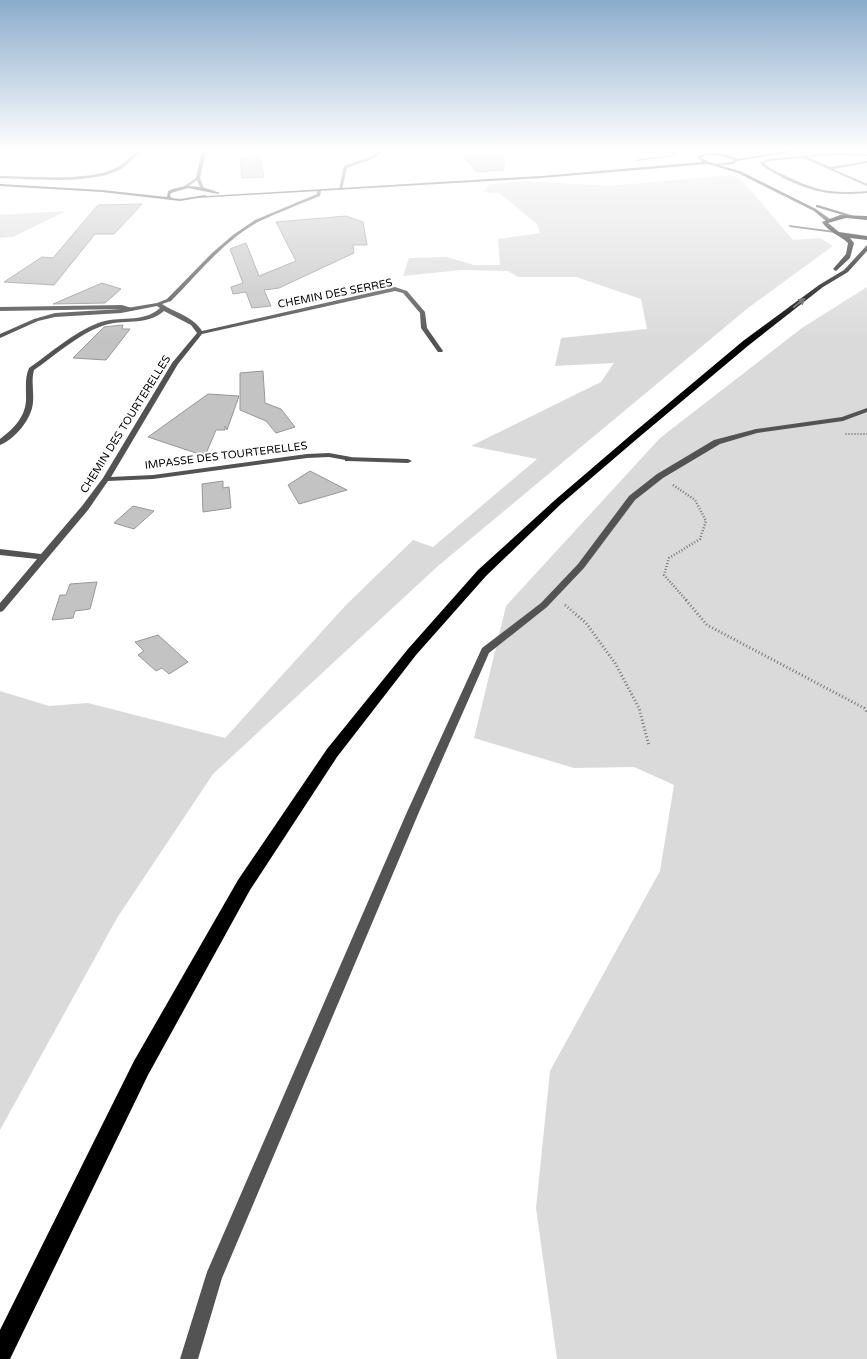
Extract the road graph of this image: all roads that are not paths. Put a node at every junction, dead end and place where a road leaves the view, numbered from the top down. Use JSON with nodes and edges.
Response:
{"nodes":[{"id":1,"x":273,"y":214,"type":"edge"},
{"id":2,"x":820,"y":214,"type":"edge"},
{"id":3,"x":846,"y":214,"type":"edge"},
{"id":4,"x":852,"y":216,"type":"junction"},
{"id":5,"x":866,"y":218,"type":"edge"},
{"id":6,"x":827,"y":221,"type":"junction"},
{"id":7,"x":836,"y":232,"type":"junction"},
{"id":8,"x":843,"y":235,"type":"junction"},
{"id":9,"x":867,"y":238,"type":"edge"},
{"id":10,"x":867,"y":247,"type":"edge"},
{"id":11,"x":800,"y":292,"type":"dead end"},
{"id":12,"x":792,"y":298,"type":"dead end"},
{"id":13,"x":161,"y":306,"type":"junction"},
{"id":14,"x":0,"y":309,"type":"edge"},
{"id":15,"x":132,"y":309,"type":"junction"},
{"id":16,"x":200,"y":333,"type":"junction"},
{"id":17,"x":0,"y":336,"type":"edge"},
{"id":18,"x":746,"y":343,"type":"junction"},
{"id":19,"x":440,"y":351,"type":"dead end"},
{"id":20,"x":867,"y":410,"type":"edge"},
{"id":21,"x":0,"y":444,"type":"edge"},
{"id":22,"x":408,"y":461,"type":"dead end"},
{"id":23,"x":106,"y":479,"type":"junction"},
{"id":24,"x":0,"y":552,"type":"edge"},
{"id":25,"x":42,"y":556,"type":"junction"},
{"id":26,"x":0,"y":609,"type":"edge"},
{"id":27,"x":0,"y":1354,"type":"edge"},
{"id":28,"x":189,"y":1359,"type":"edge"}],
"edges":[{"from":1,"to":13,"type":"street"},
{"from":2,"to":6,"type":"main road"},
{"from":3,"to":4,"type":"main road"},
{"from":4,"to":5,"type":"main road"},
{"from":4,"to":6,"type":"main road"},
{"from":6,"to":7,"type":"main road"},
{"from":6,"to":7,"type":"street"},
{"from":7,"to":8,"type":"main road"},
{"from":8,"to":9,"type":"main road"},
{"from":8,"to":11,"type":"main road"},
{"from":18,"to":10,"type":"main road","one_way":true},
{"from":12,"to":18,"type":"main road"},
{"from":13,"to":15,"type":"street"},
{"from":13,"to":16,"type":"street"},
{"from":13,"to":21,"type":"street"},
{"from":14,"to":15,"type":"street"},
{"from":15,"to":17,"type":"street"},
{"from":16,"to":19,"type":"street","name":"CHEMIN DES SERRES"},
{"from":16,"to":23,"type":"street","name":"CHEMIN DES TOURTERELLES"},
{"from":18,"to":27,"type":"main road"},
{"from":20,"to":28,"type":"street"},
{"from":22,"to":23,"type":"street","name":"IMPASSE DES TOURTERELLES"},
{"from":23,"to":25,"type":"street","name":"CHEMIN DES TOURTERELLES"},
{"from":24,"to":25,"type":"street"},
{"from":25,"to":26,"type":"street","name":"CHEMIN DES TOURTERELLES"}]}
